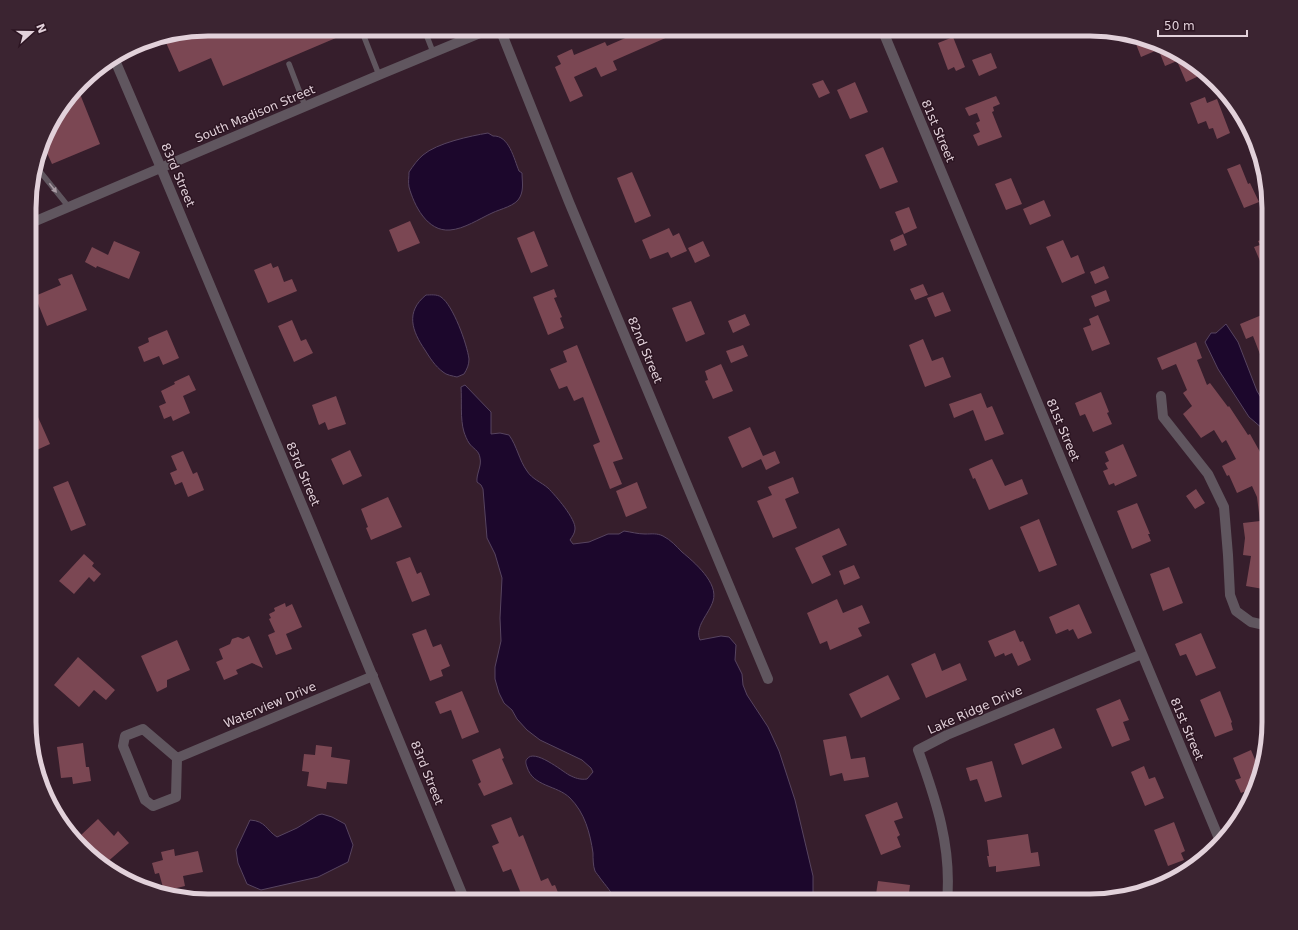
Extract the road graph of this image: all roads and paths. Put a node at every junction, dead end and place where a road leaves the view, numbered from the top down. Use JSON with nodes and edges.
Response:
{"nodes":[{"id":1,"x":364,"y":36,"type":"edge"},
{"id":2,"x":427,"y":36,"type":"edge"},
{"id":3,"x":473,"y":36,"type":"edge"},
{"id":4,"x":503,"y":36,"type":"edge"},
{"id":5,"x":885,"y":36,"type":"edge"},
{"id":6,"x":433,"y":52,"type":"junction"},
{"id":7,"x":116,"y":63,"type":"edge"},
{"id":8,"x":289,"y":64,"type":"dead end"},
{"id":9,"x":379,"y":75,"type":"junction"},
{"id":10,"x":306,"y":106,"type":"junction"},
{"id":11,"x":160,"y":168,"type":"junction"},
{"id":12,"x":40,"y":171,"type":"edge"},
{"id":13,"x":68,"y":206,"type":"junction"},
{"id":14,"x":36,"y":220,"type":"edge"},
{"id":15,"x":1161,"y":396,"type":"dead end"},
{"id":16,"x":1262,"y":624,"type":"edge"},
{"id":17,"x":1142,"y":654,"type":"junction"},
{"id":18,"x":373,"y":676,"type":"junction"},
{"id":19,"x":768,"y":679,"type":"dead end"},
{"id":20,"x":177,"y":758,"type":"junction"},
{"id":21,"x":1218,"y":837,"type":"edge"},
{"id":22,"x":462,"y":894,"type":"edge"},
{"id":23,"x":947,"y":894,"type":"edge"}],
"edges":[{"from":1,"to":9,"type":"lane"},
{"from":2,"to":6,"type":"lane"},
{"from":3,"to":6,"type":"street","name":"South Madison Street"},
{"from":4,"to":19,"type":"street","name":"82nd Street"},
{"from":5,"to":17,"type":"street","name":"81st Street"},
{"from":6,"to":9,"type":"street","name":"South Madison Street"},
{"from":7,"to":11,"type":"street","name":"83rd Street"},
{"from":8,"to":10,"type":"lane"},
{"from":9,"to":10,"type":"street","name":"South Madison Street"},
{"from":10,"to":11,"type":"street","name":"South Madison Street"},
{"from":11,"to":13,"type":"street","name":"South Madison Street"},
{"from":11,"to":18,"type":"street","name":"83rd Street"},
{"from":12,"to":13,"type":"lane","one_way":true},
{"from":13,"to":14,"type":"street","name":"South Madison Street"},
{"from":15,"to":16,"type":"street"},
{"from":17,"to":21,"type":"street","name":"81st Street"},
{"from":17,"to":23,"type":"street","name":"Lake Ridge Drive"},
{"from":18,"to":20,"type":"street","name":"Waterview Drive"},
{"from":18,"to":22,"type":"street","name":"83rd Street"},
{"from":20,"to":20,"type":"street"}]}
